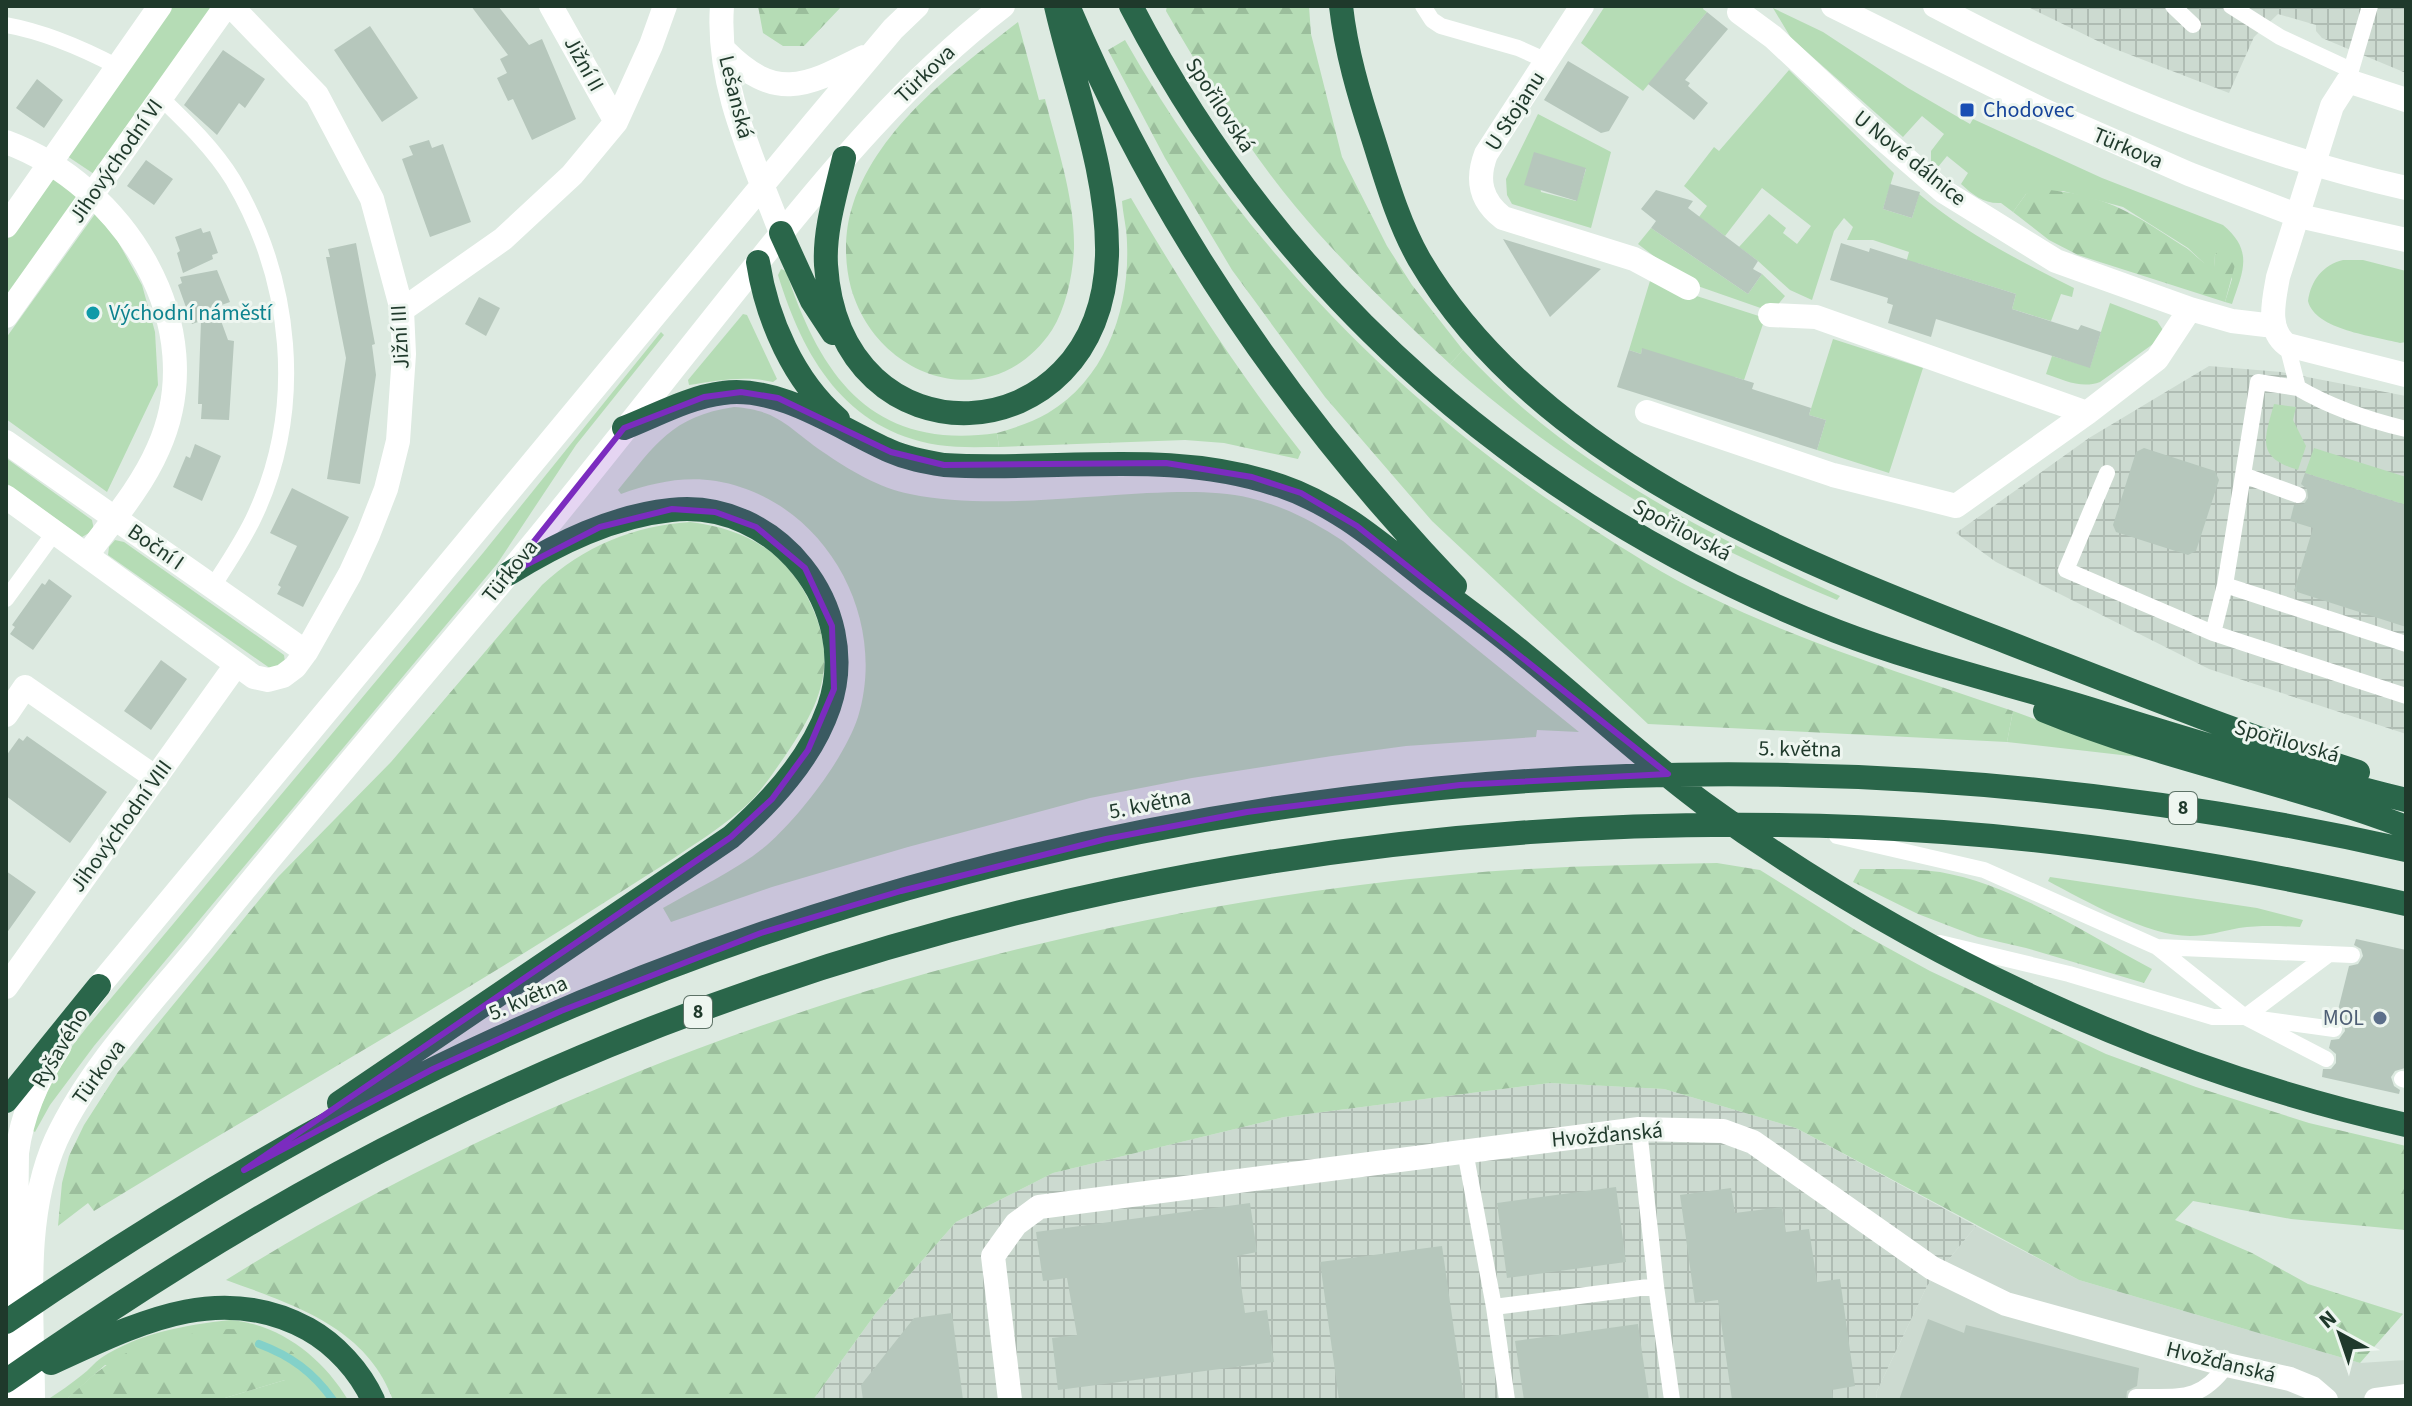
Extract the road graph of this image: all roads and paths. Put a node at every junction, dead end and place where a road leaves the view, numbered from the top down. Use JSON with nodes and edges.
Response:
{"nodes":[{"id":1,"x":160,"y":6,"type":"edge"},
{"id":2,"x":228,"y":6,"type":"edge"},
{"id":3,"x":551,"y":6,"type":"edge"},
{"id":4,"x":665,"y":6,"type":"edge"},
{"id":5,"x":722,"y":6,"type":"edge"},
{"id":6,"x":917,"y":6,"type":"edge"},
{"id":7,"x":1003,"y":6,"type":"edge"},
{"id":8,"x":1056,"y":6,"type":"edge"},
{"id":9,"x":1068,"y":6,"type":"edge"},
{"id":10,"x":1341,"y":6,"type":"edge"},
{"id":11,"x":1423,"y":6,"type":"edge"},
{"id":12,"x":1582,"y":6,"type":"edge"},
{"id":13,"x":1833,"y":6,"type":"edge"},
{"id":14,"x":2173,"y":6,"type":"edge"},
{"id":15,"x":2231,"y":6,"type":"edge"},
{"id":16,"x":2370,"y":6,"type":"edge"},
{"id":17,"x":1947,"y":9,"type":"edge"},
{"id":18,"x":1134,"y":12,"type":"edge"},
{"id":19,"x":1739,"y":12,"type":"dead end"},
{"id":20,"x":6,"y":25,"type":"edge"},
{"id":21,"x":2193,"y":25,"type":"dead end"},
{"id":22,"x":724,"y":50,"type":"junction"},
{"id":23,"x":873,"y":52,"type":"junction"},
{"id":24,"x":1077,"y":52,"type":"junction"},
{"id":25,"x":1547,"y":61,"type":"junction"},
{"id":26,"x":118,"y":67,"type":"junction"},
{"id":27,"x":2349,"y":75,"type":"junction"},
{"id":28,"x":161,"y":98,"type":"junction"},
{"id":29,"x":2406,"y":100,"type":"edge"},
{"id":30,"x":616,"y":122,"type":"junction"},
{"id":31,"x":6,"y":142,"type":"edge"},
{"id":32,"x":844,"y":158,"type":"junction"},
{"id":33,"x":51,"y":162,"type":"junction"},
{"id":34,"x":2314,"y":164,"type":"junction"},
{"id":35,"x":763,"y":185,"type":"junction"},
{"id":36,"x":2406,"y":188,"type":"edge"},
{"id":37,"x":93,"y":193,"type":"junction"},
{"id":38,"x":2299,"y":216,"type":"junction"},
{"id":39,"x":6,"y":226,"type":"edge"},
{"id":40,"x":781,"y":233,"type":"junction"},
{"id":41,"x":2406,"y":240,"type":"edge"},
{"id":42,"x":758,"y":262,"type":"junction"},
{"id":43,"x":1688,"y":288,"type":"dead end"},
{"id":44,"x":2190,"y":309,"type":"junction"},
{"id":45,"x":402,"y":310,"type":"junction"},
{"id":46,"x":1770,"y":315,"type":"dead end"},
{"id":47,"x":6,"y":316,"type":"edge"},
{"id":48,"x":2280,"y":335,"type":"junction"},
{"id":49,"x":860,"y":361,"type":"junction"},
{"id":50,"x":2406,"y":375,"type":"edge"},
{"id":51,"x":2298,"y":388,"type":"junction"},
{"id":52,"x":1647,"y":412,"type":"dead end"},
{"id":53,"x":2087,"y":413,"type":"junction"},
{"id":54,"x":624,"y":428,"type":"junction"},
{"id":55,"x":2406,"y":429,"type":"edge"},
{"id":56,"x":866,"y":440,"type":"junction"},
{"id":57,"x":6,"y":442,"type":"edge"},
{"id":58,"x":2107,"y":473,"type":"dead end"},
{"id":59,"x":2243,"y":475,"type":"junction"},
{"id":60,"x":2298,"y":495,"type":"dead end"},
{"id":61,"x":6,"y":497,"type":"edge"},
{"id":62,"x":114,"y":517,"type":"junction"},
{"id":63,"x":48,"y":541,"type":"junction"},
{"id":64,"x":87,"y":555,"type":"junction"},
{"id":65,"x":508,"y":574,"type":"junction"},
{"id":66,"x":2225,"y":585,"type":"junction"},
{"id":67,"x":213,"y":586,"type":"junction"},
{"id":68,"x":6,"y":599,"type":"edge"},
{"id":69,"x":2213,"y":633,"type":"junction"},
{"id":70,"x":2406,"y":644,"type":"edge"},
{"id":71,"x":306,"y":652,"type":"junction"},
{"id":72,"x":1526,"y":655,"type":"junction"},
{"id":73,"x":1921,"y":661,"type":"junction"},
{"id":74,"x":236,"y":665,"type":"junction"},
{"id":75,"x":2406,"y":696,"type":"edge"},
{"id":76,"x":6,"y":715,"type":"edge"},
{"id":77,"x":156,"y":778,"type":"junction"},
{"id":78,"x":2406,"y":787,"type":"edge"},
{"id":79,"x":2406,"y":800,"type":"edge"},
{"id":80,"x":1792,"y":826,"type":"junction"},
{"id":81,"x":2406,"y":827,"type":"edge"},
{"id":82,"x":2406,"y":850,"type":"edge"},
{"id":83,"x":2406,"y":904,"type":"edge"},
{"id":84,"x":1912,"y":936,"type":"junction"},
{"id":85,"x":2157,"y":947,"type":"junction"},
{"id":86,"x":2329,"y":954,"type":"junction"},
{"id":87,"x":2352,"y":955,"type":"dead end"},
{"id":88,"x":99,"y":986,"type":"junction"},
{"id":89,"x":6,"y":987,"type":"edge"},
{"id":90,"x":2245,"y":1017,"type":"junction"},
{"id":91,"x":2334,"y":1029,"type":"dead end"},
{"id":92,"x":2326,"y":1059,"type":"dead end"},
{"id":93,"x":6,"y":1101,"type":"edge"},
{"id":94,"x":2406,"y":1125,"type":"edge"},
{"id":95,"x":1639,"y":1129,"type":"junction"},
{"id":96,"x":1465,"y":1151,"type":"junction"},
{"id":97,"x":244,"y":1170,"type":"junction"},
{"id":98,"x":1656,"y":1286,"type":"junction"},
{"id":99,"x":1494,"y":1307,"type":"junction"},
{"id":100,"x":6,"y":1322,"type":"edge"},
{"id":101,"x":56,"y":1354,"type":"junction"},
{"id":102,"x":2227,"y":1365,"type":"junction"},
{"id":103,"x":6,"y":1382,"type":"edge"},
{"id":104,"x":2406,"y":1396,"type":"edge"},
{"id":105,"x":2136,"y":1397,"type":"dead end"},
{"id":106,"x":14,"y":1400,"type":"edge"},
{"id":107,"x":33,"y":1400,"type":"edge"},
{"id":108,"x":373,"y":1400,"type":"edge"},
{"id":109,"x":1010,"y":1400,"type":"edge"},
{"id":110,"x":1507,"y":1400,"type":"edge"},
{"id":111,"x":1672,"y":1400,"type":"edge"},
{"id":112,"x":2326,"y":1400,"type":"edge"},
{"id":113,"x":2376,"y":1400,"type":"edge"}],
"edges":[{"from":1,"to":26,"type":"street"},
{"from":2,"to":28,"type":"street","name":"Jihovýchodní VI"},
{"from":2,"to":45,"type":"street","name":"Jižní III"},
{"from":3,"to":30,"type":"street","name":"Jižní II"},
{"from":4,"to":30,"type":"street"},
{"from":5,"to":22,"type":"street","name":"Lešanská"},
{"from":6,"to":23,"type":"street"},
{"from":7,"to":32,"type":"street","name":"Türkova"},
{"from":8,"to":24,"type":"highway"},
{"from":9,"to":24,"type":"highway"},
{"from":10,"to":78,"type":"highway"},
{"from":11,"to":25,"type":"lane"},
{"from":12,"to":25,"type":"street","name":"U Stojanu"},
{"from":13,"to":38,"type":"street","name":"Türkova"},
{"from":14,"to":21,"type":"lane"},
{"from":15,"to":27,"type":"lane"},
{"from":16,"to":27,"type":"lane"},
{"from":17,"to":34,"type":"street"},
{"from":18,"to":73,"type":"highway","name":"Spořilovská"},
{"from":19,"to":44,"type":"street","name":"U Nové dálnice"},
{"from":20,"to":26,"type":"lane"},
{"from":22,"to":23,"type":"street"},
{"from":22,"to":35,"type":"street","name":"Lešanská"},
{"from":23,"to":35,"type":"street"},
{"from":24,"to":49,"type":"highway"},
{"from":24,"to":72,"type":"highway"},
{"from":25,"to":43,"type":"street","name":"U Stojanu"},
{"from":26,"to":33,"type":"street"},
{"from":27,"to":29,"type":"street"},
{"from":27,"to":34,"type":"street"},
{"from":28,"to":37,"type":"street","name":"Jihovýchodní VI"},
{"from":28,"to":67,"type":"lane"},
{"from":30,"to":45,"type":"street"},
{"from":31,"to":33,"type":"street"},
{"from":32,"to":40,"type":"street","name":"Türkova"},
{"from":32,"to":49,"type":"highway"},
{"from":33,"to":37,"type":"street"},
{"from":33,"to":39,"type":"street"},
{"from":34,"to":36,"type":"street"},
{"from":34,"to":38,"type":"street"},
{"from":35,"to":40,"type":"street","name":"Lešanská"},
{"from":35,"to":42,"type":"street"},
{"from":35,"to":88,"type":"street"},
{"from":37,"to":47,"type":"street","name":"Jihovýchodní VI"},
{"from":37,"to":62,"type":"street"},
{"from":38,"to":41,"type":"street","name":"Türkova"},
{"from":38,"to":48,"type":"street"},
{"from":40,"to":42,"type":"street","name":"Türkova"},
{"from":40,"to":49,"type":"highway"},
{"from":42,"to":54,"type":"street","name":"Türkova"},
{"from":42,"to":56,"type":"highway"},
{"from":44,"to":48,"type":"street","name":"U Nové dálnice"},
{"from":44,"to":53,"type":"street"},
{"from":45,"to":71,"type":"street","name":"Jižní III"},
{"from":46,"to":53,"type":"street"},
{"from":48,"to":50,"type":"street"},
{"from":48,"to":51,"type":"lane"},
{"from":51,"to":55,"type":"lane"},
{"from":51,"to":59,"type":"lane"},
{"from":52,"to":53,"type":"street"},
{"from":54,"to":56,"type":"highway"},
{"from":54,"to":65,"type":"street","name":"Türkova"},
{"from":56,"to":72,"type":"highway"},
{"from":57,"to":62,"type":"street","name":"Boční I"},
{"from":58,"to":69,"type":"lane"},
{"from":59,"to":60,"type":"lane"},
{"from":59,"to":66,"type":"lane"},
{"from":61,"to":63,"type":"street"},
{"from":62,"to":64,"type":"street"},
{"from":62,"to":67,"type":"street","name":"Boční I"},
{"from":63,"to":64,"type":"street"},
{"from":63,"to":68,"type":"lane"},
{"from":64,"to":74,"type":"street"},
{"from":65,"to":97,"type":"highway"},
{"from":65,"to":107,"type":"street","name":"Türkova"},
{"from":66,"to":69,"type":"lane"},
{"from":66,"to":70,"type":"lane"},
{"from":67,"to":71,"type":"street","name":"Boční I"},
{"from":69,"to":75,"type":"lane"},
{"from":71,"to":74,"type":"street","name":"Jižní III"},
{"from":72,"to":84,"type":"highway"},
{"from":73,"to":79,"type":"highway","name":"Spořilovská"},
{"from":73,"to":81,"type":"highway"},
{"from":74,"to":77,"type":"street","name":"Jihovýchodní VIII"},
{"from":76,"to":77,"type":"street"},
{"from":77,"to":89,"type":"street","name":"Jihovýchodní VIII"},
{"from":80,"to":83,"type":"highway","number":"8"},
{"from":80,"to":85,"type":"lane"},
{"from":80,"to":101,"type":"highway","number":"8"},
{"from":82,"to":97,"type":"highway","name":"5. května","number":"8"},
{"from":84,"to":90,"type":"lane"},
{"from":84,"to":94,"type":"highway"},
{"from":85,"to":86,"type":"lane"},
{"from":85,"to":90,"type":"lane"},
{"from":86,"to":87,"type":"lane"},
{"from":86,"to":90,"type":"lane"},
{"from":88,"to":93,"type":"highway"},
{"from":88,"to":106,"type":"street","name":"Ryšavého"},
{"from":90,"to":91,"type":"lane"},
{"from":90,"to":92,"type":"lane"},
{"from":95,"to":96,"type":"street","name":"Hvožďanská"},
{"from":95,"to":98,"type":"lane"},
{"from":95,"to":102,"type":"street","name":"Hvožďanská"},
{"from":96,"to":99,"type":"lane"},
{"from":96,"to":109,"type":"street","name":"Hvožďanská"},
{"from":97,"to":100,"type":"highway","name":"5. května","number":"8"},
{"from":98,"to":99,"type":"lane"},
{"from":98,"to":111,"type":"lane"},
{"from":99,"to":110,"type":"lane"},
{"from":101,"to":103,"type":"highway"},
{"from":101,"to":108,"type":"highway"},
{"from":102,"to":105,"type":"lane"},
{"from":102,"to":112,"type":"street","name":"Hvožďanská"},
{"from":104,"to":113,"type":"street"}]}
